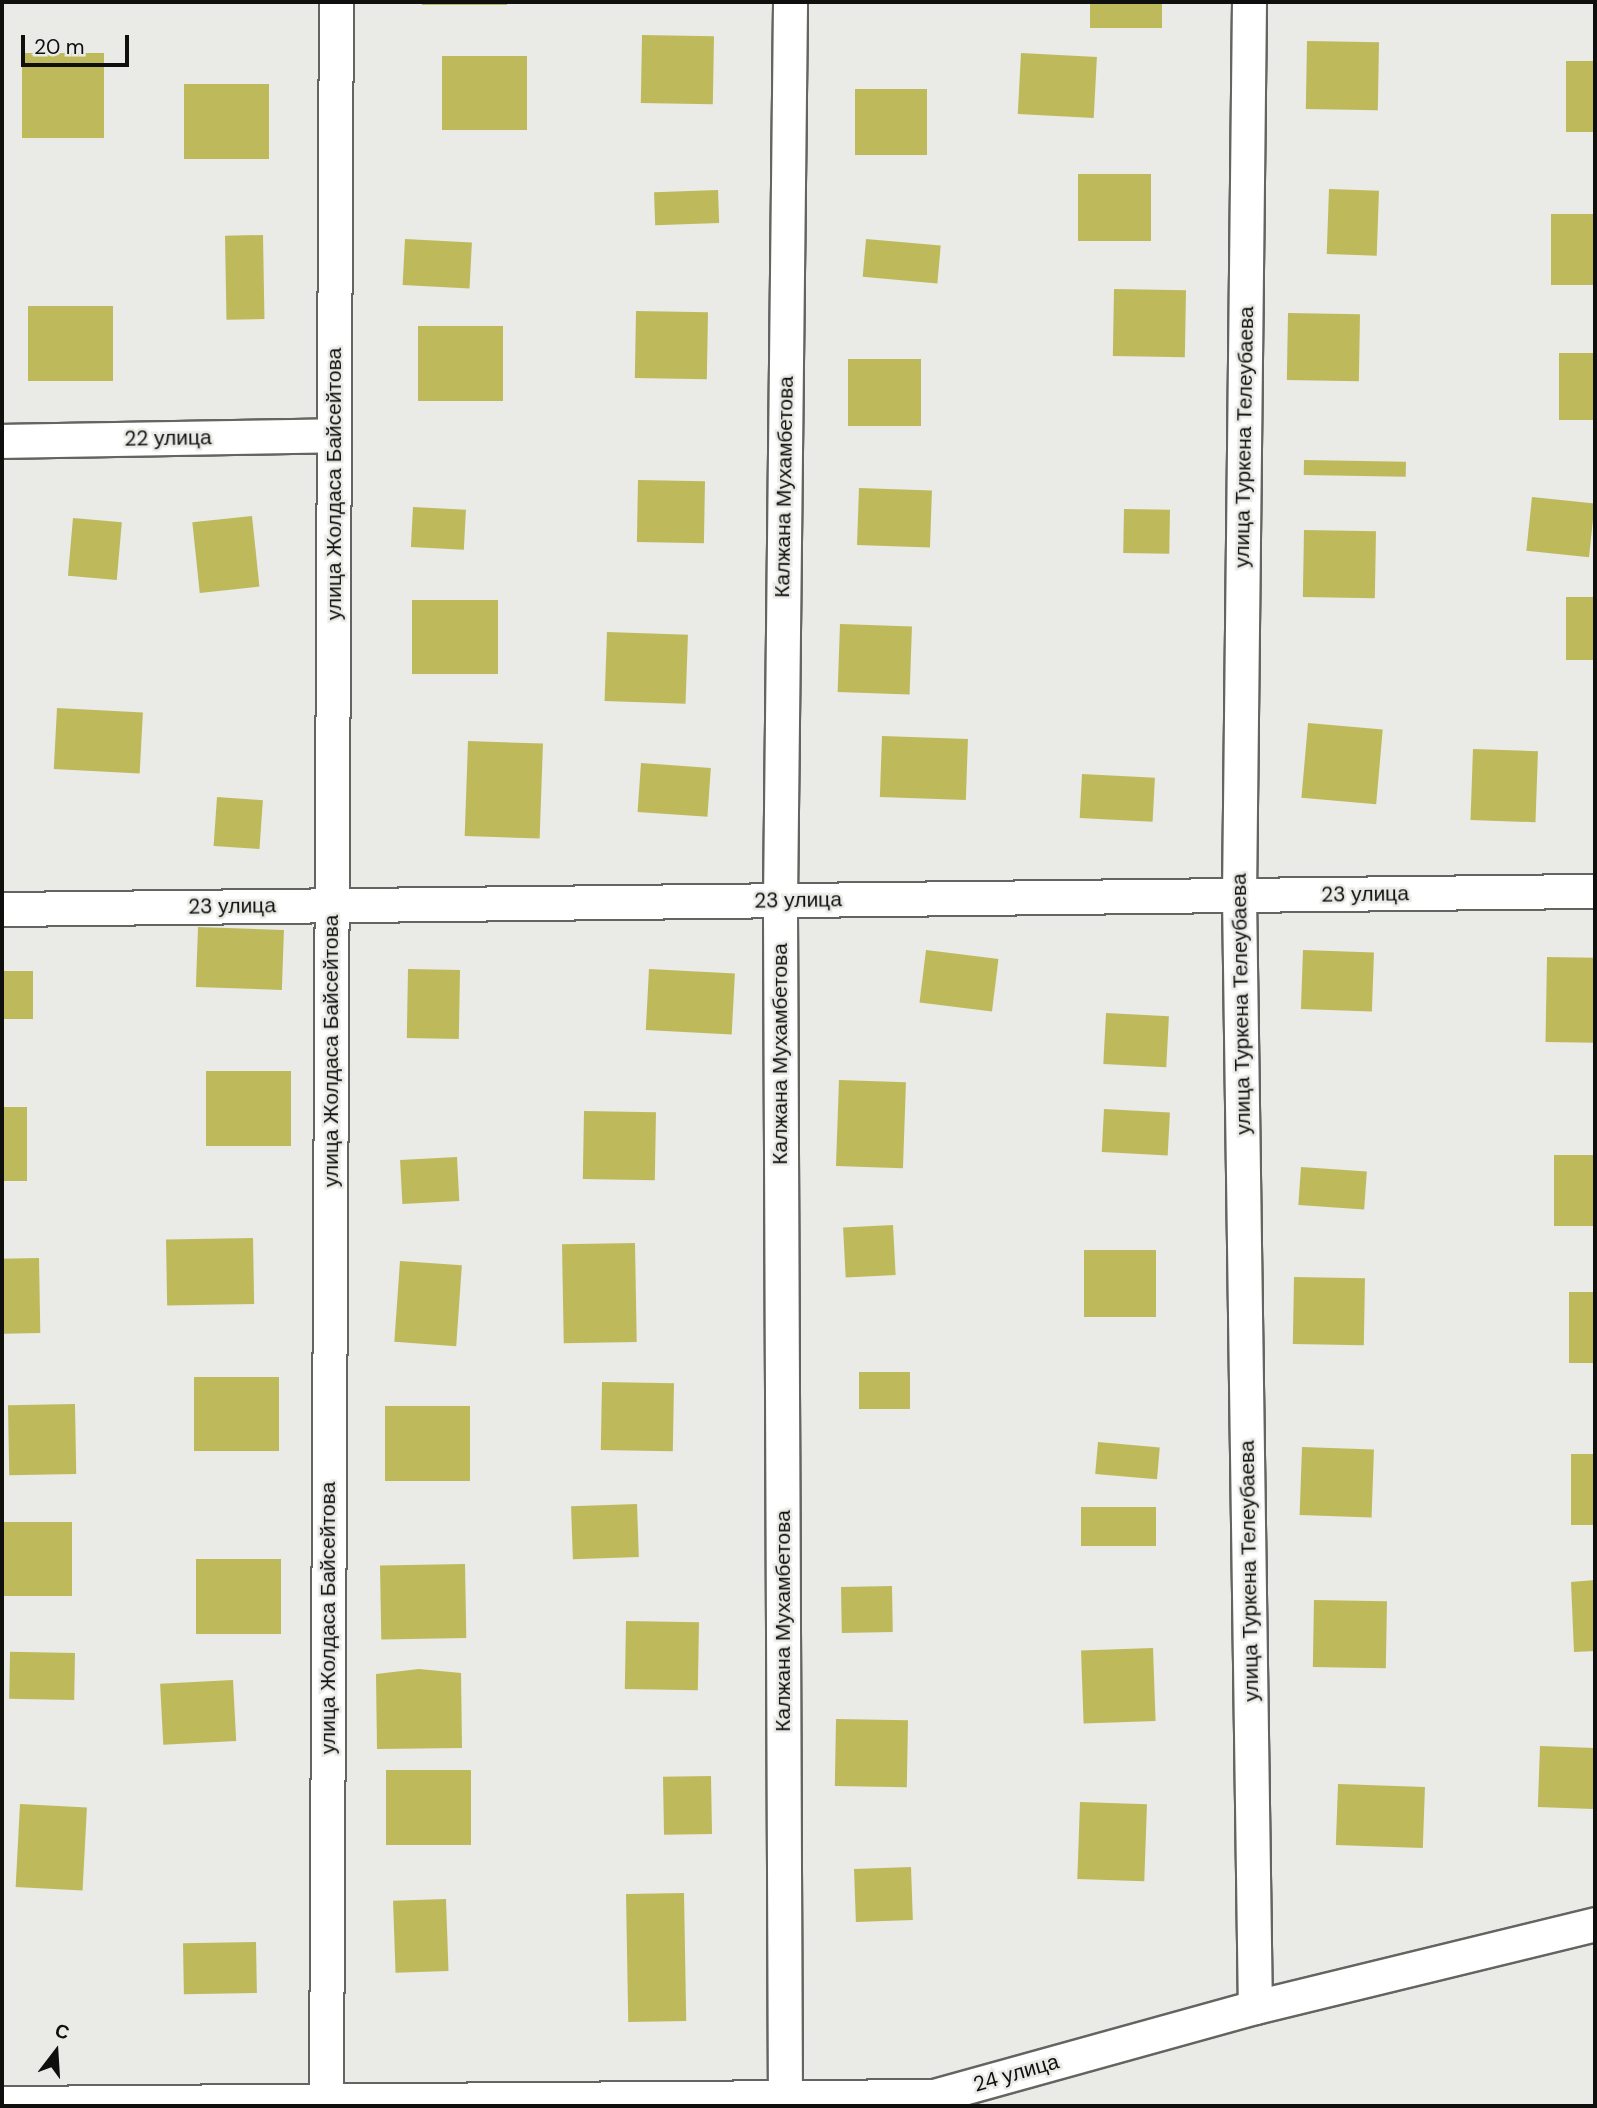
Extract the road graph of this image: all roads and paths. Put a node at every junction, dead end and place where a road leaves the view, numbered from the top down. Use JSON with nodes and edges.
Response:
{"nodes":[{"id":1,"x":336,"y":2,"type":"edge"},
{"id":2,"x":790,"y":2,"type":"edge"},
{"id":3,"x":1249,"y":2,"type":"edge"},
{"id":4,"x":334,"y":435,"type":"junction"},
{"id":5,"x":2,"y":441,"type":"edge"},
{"id":6,"x":1595,"y":891,"type":"edge"},
{"id":7,"x":1238,"y":895,"type":"junction"},
{"id":8,"x":780,"y":900,"type":"junction"},
{"id":9,"x":332,"y":905,"type":"junction"},
{"id":10,"x":2,"y":909,"type":"edge"},
{"id":11,"x":1595,"y":1924,"type":"edge"},
{"id":12,"x":1255,"y":2007,"type":"junction"},
{"id":13,"x":326,"y":2101,"type":"junction"},
{"id":14,"x":785,"y":2101,"type":"edge"},
{"id":15,"x":2,"y":2103,"type":"edge"}],
"edges":[{"from":1,"to":4,"type":"street","name":"улица Жолдаса Байсейтова"},
{"from":2,"to":8,"type":"street","name":"Калжана Мухамбетова"},
{"from":3,"to":7,"type":"street","name":"улица Туркена Телеубаева"},
{"from":4,"to":5,"type":"street","name":"22 улица"},
{"from":4,"to":9,"type":"street","name":"улица Жолдаса Байсейтова"},
{"from":6,"to":7,"type":"street","name":"23 улица"},
{"from":7,"to":8,"type":"street","name":"23 улица"},
{"from":7,"to":12,"type":"street","name":"улица Туркена Телеубаева"},
{"from":8,"to":9,"type":"street","name":"23 улица"},
{"from":8,"to":14,"type":"street","name":"Калжана Мухамбетова"},
{"from":9,"to":10,"type":"street","name":"23 улица"},
{"from":9,"to":13,"type":"street","name":"улица Жолдаса Байсейтова"},
{"from":11,"to":12,"type":"street","name":"24 улица"},
{"from":12,"to":14,"type":"street","name":"24 улица"},
{"from":13,"to":14,"type":"street","name":"24 улица"},
{"from":13,"to":15,"type":"street","name":"24 улица"}]}
